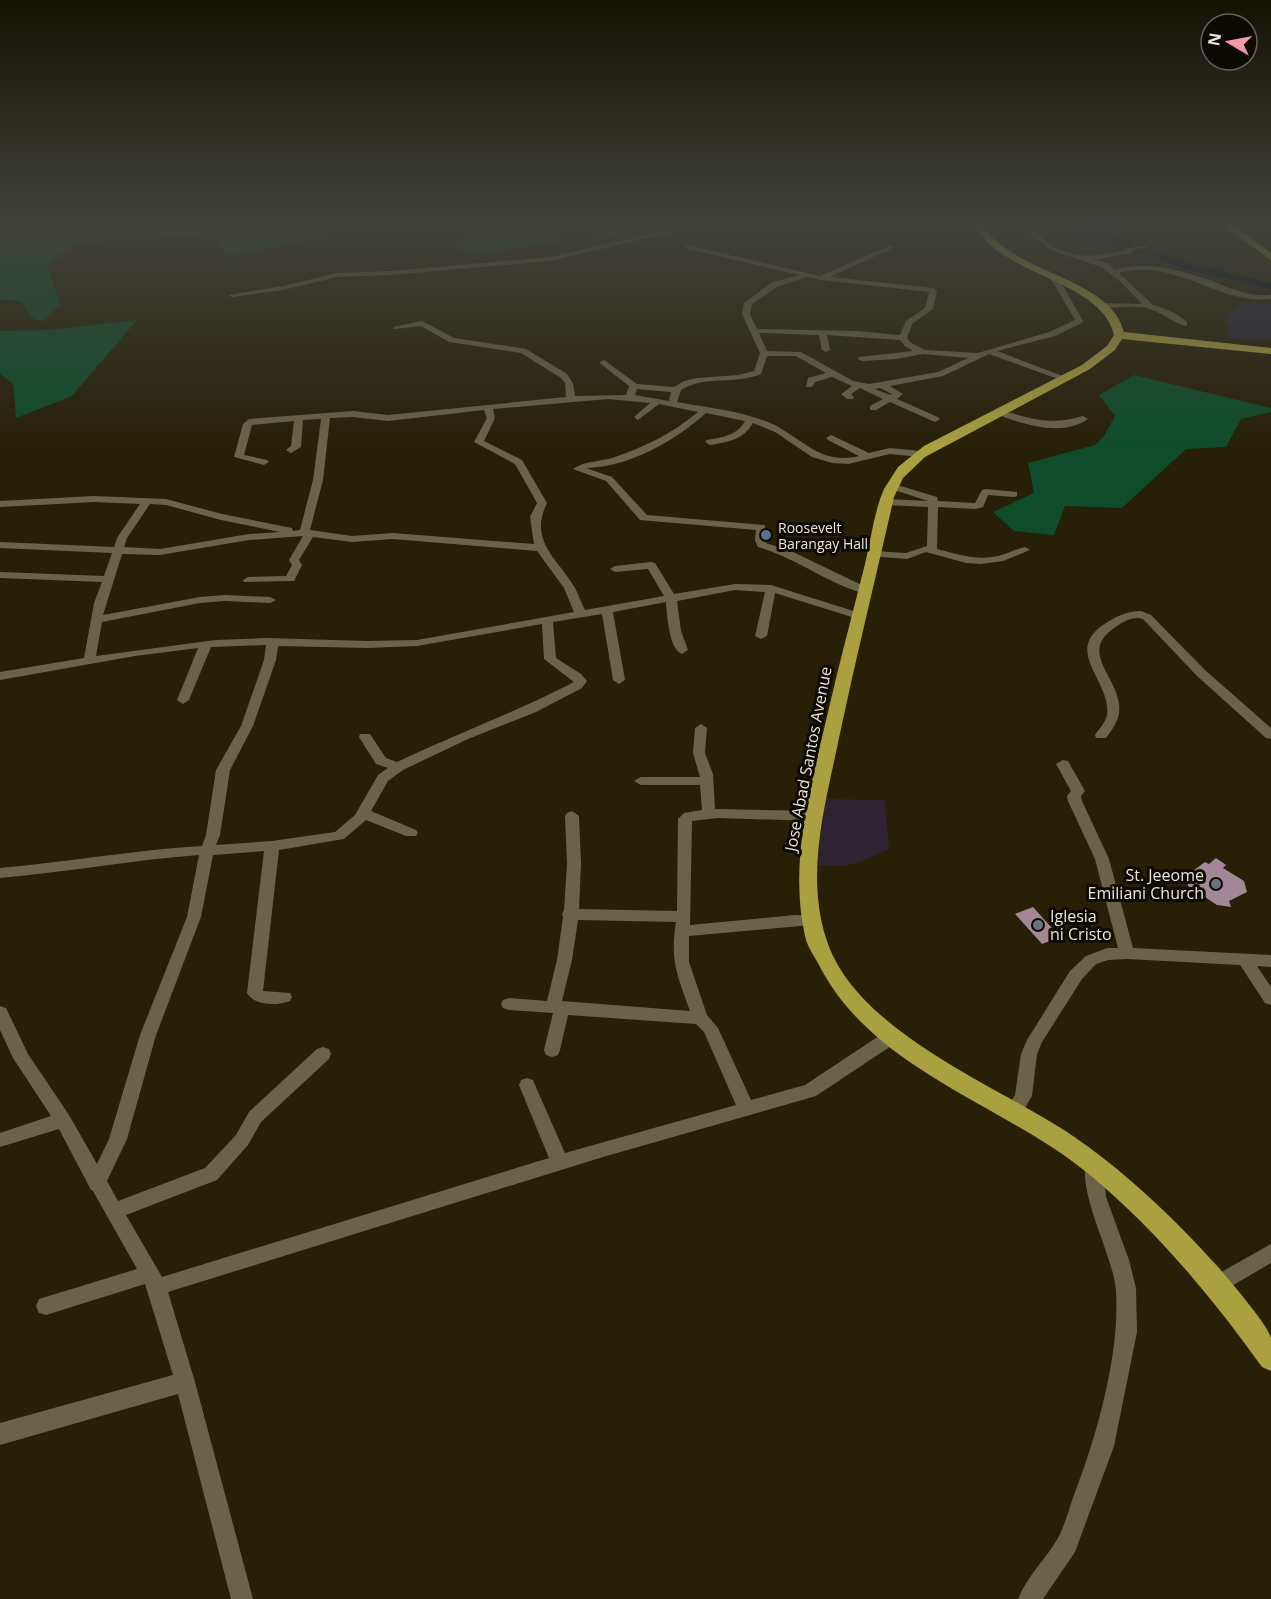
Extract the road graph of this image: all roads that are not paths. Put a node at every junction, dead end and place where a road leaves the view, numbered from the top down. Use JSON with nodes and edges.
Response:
{"nodes":[{"id":1,"x":754,"y":299,"type":"edge"},
{"id":2,"x":931,"y":299,"type":"edge"},
{"id":3,"x":1066,"y":299,"type":"edge"},
{"id":4,"x":1089,"y":299,"type":"edge"},
{"id":5,"x":1090,"y":299,"type":"edge"},
{"id":6,"x":1141,"y":299,"type":"edge"},
{"id":7,"x":1101,"y":305,"type":"junction"},
{"id":8,"x":1149,"y":306,"type":"junction"},
{"id":9,"x":1184,"y":324,"type":"dead end"},
{"id":10,"x":397,"y":327,"type":"dead end"},
{"id":11,"x":754,"y":331,"type":"junction"},
{"id":12,"x":822,"y":332,"type":"junction"},
{"id":13,"x":1115,"y":332,"type":"junction"},
{"id":14,"x":903,"y":339,"type":"junction"},
{"id":15,"x":826,"y":350,"type":"dead end"},
{"id":16,"x":1265,"y":351,"type":"edge"},
{"id":17,"x":922,"y":352,"type":"junction"},
{"id":18,"x":764,"y":353,"type":"junction"},
{"id":19,"x":985,"y":353,"type":"junction"},
{"id":20,"x":862,"y":359,"type":"dead end"},
{"id":21,"x":604,"y":362,"type":"dead end"},
{"id":22,"x":832,"y":374,"type":"junction"},
{"id":23,"x":1064,"y":378,"type":"junction"},
{"id":24,"x":808,"y":385,"type":"dead end"},
{"id":25,"x":882,"y":385,"type":"junction"},
{"id":26,"x":634,"y":386,"type":"junction"},
{"id":27,"x":861,"y":387,"type":"junction"},
{"id":28,"x":676,"y":390,"type":"junction"},
{"id":29,"x":630,"y":397,"type":"junction"},
{"id":30,"x":850,"y":397,"type":"dead end"},
{"id":31,"x":571,"y":398,"type":"junction"},
{"id":32,"x":889,"y":400,"type":"junction"},
{"id":33,"x":657,"y":401,"type":"junction"},
{"id":34,"x":672,"y":404,"type":"junction"},
{"id":35,"x":488,"y":406,"type":"junction"},
{"id":36,"x":873,"y":408,"type":"dead end"},
{"id":37,"x":706,"y":409,"type":"junction"},
{"id":38,"x":998,"y":412,"type":"junction"},
{"id":39,"x":327,"y":417,"type":"junction"},
{"id":40,"x":638,"y":417,"type":"dead end"},
{"id":41,"x":298,"y":419,"type":"junction"},
{"id":42,"x":750,"y":419,"type":"junction"},
{"id":43,"x":935,"y":419,"type":"dead end"},
{"id":44,"x":1083,"y":419,"type":"dead end"},
{"id":45,"x":831,"y":438,"type":"dead end"},
{"id":46,"x":710,"y":442,"type":"dead end"},
{"id":47,"x":291,"y":450,"type":"dead end"},
{"id":48,"x":920,"y":454,"type":"junction"},
{"id":49,"x":867,"y":456,"type":"junction"},
{"id":50,"x":264,"y":462,"type":"dead end"},
{"id":51,"x":888,"y":494,"type":"junction"},
{"id":52,"x":1014,"y":494,"type":"dead end"},
{"id":53,"x":147,"y":501,"type":"junction"},
{"id":54,"x":0,"y":504,"type":"edge"},
{"id":55,"x":933,"y":504,"type":"junction"},
{"id":56,"x":304,"y":533,"type":"junction"},
{"id":57,"x":0,"y":545,"type":"edge"},
{"id":58,"x":540,"y":548,"type":"junction"},
{"id":59,"x":1025,"y":550,"type":"dead end"},
{"id":60,"x":118,"y":551,"type":"junction"},
{"id":61,"x":932,"y":551,"type":"junction"},
{"id":62,"x":874,"y":554,"type":"junction"},
{"id":63,"x":615,"y":569,"type":"dead end"},
{"id":64,"x":0,"y":575,"type":"edge"},
{"id":65,"x":108,"y":579,"type":"junction"},
{"id":66,"x":248,"y":580,"type":"dead end"},
{"id":67,"x":771,"y":588,"type":"junction"},
{"id":68,"x":866,"y":591,"type":"junction"},
{"id":69,"x":671,"y":598,"type":"junction"},
{"id":70,"x":270,"y":600,"type":"dead end"},
{"id":71,"x":607,"y":609,"type":"junction"},
{"id":72,"x":581,"y":615,"type":"junction"},
{"id":73,"x":859,"y":616,"type":"junction"},
{"id":74,"x":97,"y":620,"type":"junction"},
{"id":75,"x":547,"y":620,"type":"junction"},
{"id":76,"x":761,"y":636,"type":"dead end"},
{"id":77,"x":272,"y":643,"type":"junction"},
{"id":78,"x":206,"y":644,"type":"junction"},
{"id":79,"x":682,"y":650,"type":"dead end"},
{"id":80,"x":88,"y":662,"type":"junction"},
{"id":81,"x":0,"y":676,"type":"edge"},
{"id":82,"x":619,"y":680,"type":"dead end"},
{"id":83,"x":183,"y":700,"type":"dead end"},
{"id":84,"x":701,"y":728,"type":"dead end"},
{"id":85,"x":1101,"y":735,"type":"dead end"},
{"id":86,"x":1271,"y":735,"type":"edge"},
{"id":87,"x":366,"y":737,"type":"dead end"},
{"id":88,"x":1063,"y":764,"type":"dead end"},
{"id":89,"x":398,"y":767,"type":"junction"},
{"id":90,"x":641,"y":781,"type":"dead end"},
{"id":91,"x":706,"y":782,"type":"junction"},
{"id":92,"x":362,"y":813,"type":"junction"},
{"id":93,"x":709,"y":813,"type":"junction"},
{"id":94,"x":572,"y":816,"type":"dead end"},
{"id":95,"x":815,"y":816,"type":"junction"},
{"id":96,"x":411,"y":834,"type":"dead end"},
{"id":97,"x":272,"y":846,"type":"junction"},
{"id":98,"x":207,"y":850,"type":"junction"},
{"id":99,"x":0,"y":873,"type":"edge"},
{"id":100,"x":570,"y":914,"type":"junction"},
{"id":101,"x":811,"y":920,"type":"junction"},
{"id":102,"x":683,"y":924,"type":"junction"},
{"id":103,"x":1127,"y":953,"type":"junction"},
{"id":104,"x":1245,"y":961,"type":"junction"},
{"id":105,"x":1271,"y":961,"type":"edge"},
{"id":106,"x":284,"y":997,"type":"dead end"},
{"id":107,"x":1271,"y":999,"type":"edge"},
{"id":108,"x":509,"y":1004,"type":"dead end"},
{"id":109,"x":558,"y":1007,"type":"junction"},
{"id":110,"x":0,"y":1012,"type":"edge"},
{"id":111,"x":700,"y":1018,"type":"junction"},
{"id":112,"x":891,"y":1037,"type":"junction"},
{"id":113,"x":552,"y":1050,"type":"dead end"},
{"id":114,"x":323,"y":1054,"type":"dead end"},
{"id":115,"x":527,"y":1085,"type":"dead end"},
{"id":116,"x":746,"y":1109,"type":"junction"},
{"id":117,"x":1013,"y":1113,"type":"junction"},
{"id":118,"x":63,"y":1120,"type":"junction"},
{"id":119,"x":0,"y":1140,"type":"edge"},
{"id":120,"x":560,"y":1163,"type":"junction"},
{"id":121,"x":1094,"y":1164,"type":"junction"},
{"id":122,"x":97,"y":1184,"type":"junction"},
{"id":123,"x":114,"y":1212,"type":"junction"},
{"id":124,"x":1271,"y":1254,"type":"edge"},
{"id":125,"x":153,"y":1280,"type":"junction"},
{"id":126,"x":1216,"y":1285,"type":"junction"},
{"id":127,"x":46,"y":1306,"type":"dead end"},
{"id":128,"x":1271,"y":1358,"type":"edge"},
{"id":129,"x":185,"y":1382,"type":"junction"},
{"id":130,"x":0,"y":1434,"type":"edge"},
{"id":131,"x":1033,"y":1597,"type":"edge"},
{"id":132,"x":242,"y":1599,"type":"edge"}],
"edges":[{"from":1,"to":11,"type":"street"},
{"from":2,"to":14,"type":"street"},
{"from":3,"to":19,"type":"street"},
{"from":4,"to":13,"type":"highway"},
{"from":5,"to":7,"type":"highway"},
{"from":6,"to":8,"type":"street"},
{"from":7,"to":8,"type":"street"},
{"from":7,"to":13,"type":"highway"},
{"from":8,"to":9,"type":"street"},
{"from":10,"to":31,"type":"street"},
{"from":11,"to":12,"type":"street"},
{"from":11,"to":18,"type":"street"},
{"from":12,"to":14,"type":"street"},
{"from":12,"to":15,"type":"street"},
{"from":13,"to":16,"type":"highway"},
{"from":13,"to":23,"type":"highway","name":"Jose Abad Santos Avenue"},
{"from":14,"to":17,"type":"street"},
{"from":17,"to":19,"type":"street"},
{"from":17,"to":20,"type":"street"},
{"from":18,"to":22,"type":"street"},
{"from":18,"to":28,"type":"street"},
{"from":19,"to":23,"type":"street"},
{"from":19,"to":25,"type":"street"},
{"from":21,"to":26,"type":"street"},
{"from":22,"to":24,"type":"street"},
{"from":22,"to":27,"type":"street"},
{"from":23,"to":38,"type":"highway","name":"Jose Abad Santos Avenue"},
{"from":25,"to":27,"type":"street"},
{"from":25,"to":32,"type":"street"},
{"from":26,"to":28,"type":"street"},
{"from":26,"to":29,"type":"street"},
{"from":27,"to":30,"type":"street"},
{"from":27,"to":32,"type":"street"},
{"from":28,"to":34,"type":"street"},
{"from":29,"to":31,"type":"street"},
{"from":29,"to":33,"type":"street"},
{"from":31,"to":35,"type":"street"},
{"from":32,"to":36,"type":"street"},
{"from":32,"to":43,"type":"street"},
{"from":33,"to":34,"type":"street"},
{"from":33,"to":40,"type":"street"},
{"from":34,"to":37,"type":"street"},
{"from":35,"to":39,"type":"street"},
{"from":35,"to":58,"type":"street"},
{"from":37,"to":42,"type":"street"},
{"from":37,"to":68,"type":"street"},
{"from":38,"to":44,"type":"street"},
{"from":38,"to":48,"type":"highway","name":"Jose Abad Santos Avenue"},
{"from":39,"to":41,"type":"street"},
{"from":39,"to":56,"type":"street"},
{"from":41,"to":47,"type":"street"},
{"from":41,"to":50,"type":"street"},
{"from":42,"to":46,"type":"street"},
{"from":42,"to":49,"type":"street"},
{"from":45,"to":49,"type":"street"},
{"from":48,"to":49,"type":"street"},
{"from":48,"to":51,"type":"highway","name":"Jose Abad Santos Avenue"},
{"from":51,"to":55,"type":"street"},
{"from":51,"to":55,"type":"street"},
{"from":51,"to":62,"type":"highway","name":"Jose Abad Santos Avenue"},
{"from":52,"to":55,"type":"street"},
{"from":53,"to":54,"type":"street"},
{"from":53,"to":56,"type":"street"},
{"from":53,"to":60,"type":"street"},
{"from":55,"to":61,"type":"street"},
{"from":56,"to":58,"type":"street"},
{"from":56,"to":60,"type":"street"},
{"from":56,"to":66,"type":"street"},
{"from":57,"to":60,"type":"street"},
{"from":58,"to":72,"type":"street"},
{"from":59,"to":61,"type":"street"},
{"from":60,"to":65,"type":"street"},
{"from":61,"to":62,"type":"street"},
{"from":62,"to":68,"type":"highway","name":"Jose Abad Santos Avenue"},
{"from":63,"to":69,"type":"street"},
{"from":64,"to":65,"type":"street"},
{"from":65,"to":74,"type":"street"},
{"from":67,"to":69,"type":"street"},
{"from":67,"to":73,"type":"street"},
{"from":67,"to":76,"type":"street"},
{"from":68,"to":73,"type":"highway","name":"Jose Abad Santos Avenue"},
{"from":69,"to":71,"type":"street"},
{"from":69,"to":79,"type":"street"},
{"from":70,"to":74,"type":"street"},
{"from":71,"to":72,"type":"street"},
{"from":71,"to":82,"type":"street"},
{"from":72,"to":75,"type":"street"},
{"from":73,"to":95,"type":"highway","name":"Jose Abad Santos Avenue"},
{"from":74,"to":80,"type":"street"},
{"from":75,"to":77,"type":"street"},
{"from":75,"to":89,"type":"street"},
{"from":77,"to":78,"type":"street"},
{"from":77,"to":98,"type":"street"},
{"from":78,"to":80,"type":"street"},
{"from":78,"to":83,"type":"street"},
{"from":80,"to":81,"type":"street"},
{"from":84,"to":91,"type":"street"},
{"from":85,"to":86,"type":"street"},
{"from":87,"to":89,"type":"street"},
{"from":88,"to":103,"type":"street"},
{"from":89,"to":92,"type":"street"},
{"from":90,"to":91,"type":"street"},
{"from":91,"to":93,"type":"street"},
{"from":92,"to":96,"type":"street"},
{"from":92,"to":97,"type":"street"},
{"from":93,"to":95,"type":"street"},
{"from":93,"to":102,"type":"street"},
{"from":94,"to":100,"type":"street"},
{"from":95,"to":101,"type":"highway","name":"Jose Abad Santos Avenue"},
{"from":97,"to":98,"type":"street"},
{"from":97,"to":106,"type":"street"},
{"from":98,"to":99,"type":"street"},
{"from":98,"to":122,"type":"street"},
{"from":100,"to":102,"type":"street"},
{"from":100,"to":109,"type":"street"},
{"from":101,"to":102,"type":"street"},
{"from":101,"to":112,"type":"highway","name":"Jose Abad Santos Avenue"},
{"from":102,"to":111,"type":"street"},
{"from":103,"to":104,"type":"street"},
{"from":103,"to":117,"type":"street"},
{"from":104,"to":105,"type":"street"},
{"from":104,"to":107,"type":"street"},
{"from":108,"to":109,"type":"street"},
{"from":109,"to":111,"type":"street"},
{"from":109,"to":113,"type":"street"},
{"from":110,"to":118,"type":"street"},
{"from":111,"to":116,"type":"street"},
{"from":112,"to":116,"type":"street"},
{"from":112,"to":117,"type":"highway","name":"Jose Abad Santos Avenue"},
{"from":114,"to":123,"type":"street"},
{"from":115,"to":120,"type":"street"},
{"from":116,"to":120,"type":"street"},
{"from":117,"to":121,"type":"highway","name":"Jose Abad Santos Avenue"},
{"from":118,"to":119,"type":"street"},
{"from":118,"to":122,"type":"street"},
{"from":120,"to":125,"type":"street"},
{"from":121,"to":126,"type":"highway","name":"Jose Abad Santos Avenue"},
{"from":121,"to":131,"type":"street"},
{"from":122,"to":123,"type":"street"},
{"from":123,"to":125,"type":"street"},
{"from":124,"to":126,"type":"street"},
{"from":125,"to":127,"type":"street"},
{"from":125,"to":129,"type":"street"},
{"from":126,"to":128,"type":"highway","name":"Jose Abad Santos Avenue"},
{"from":129,"to":130,"type":"street"},
{"from":129,"to":132,"type":"street"}]}
